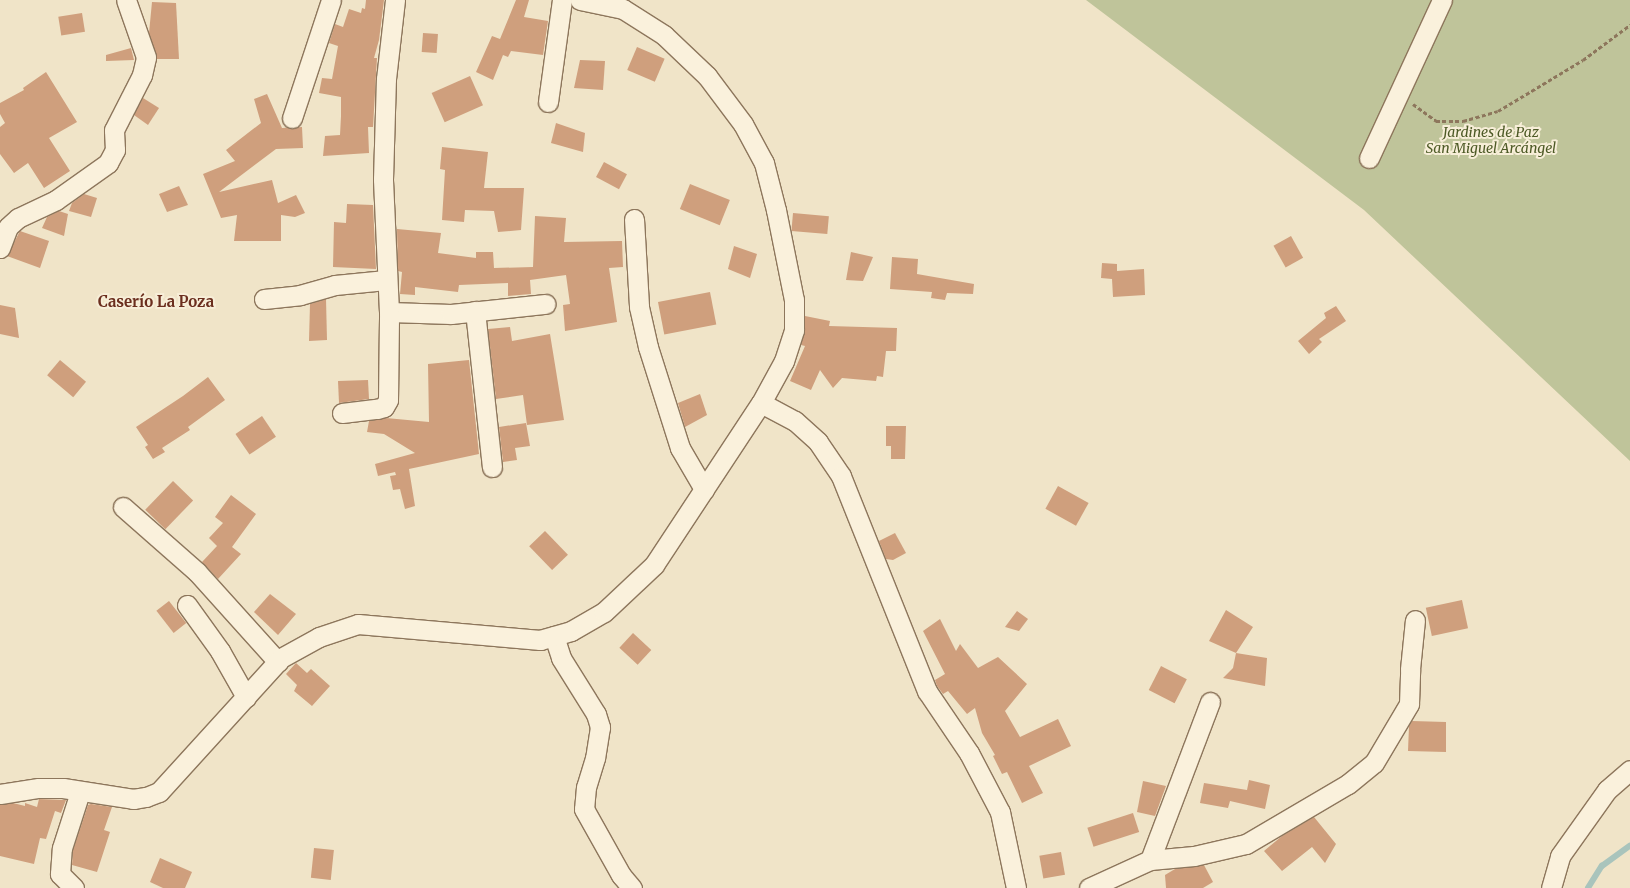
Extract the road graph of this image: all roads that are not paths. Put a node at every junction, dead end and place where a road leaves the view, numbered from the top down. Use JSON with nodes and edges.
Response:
{"nodes":[{"id":1,"x":126,"y":0,"type":"edge"},
{"id":2,"x":332,"y":0,"type":"edge"},
{"id":3,"x":395,"y":0,"type":"edge"},
{"id":4,"x":562,"y":0,"type":"edge"},
{"id":5,"x":580,"y":0,"type":"edge"},
{"id":6,"x":1437,"y":2,"type":"edge"},
{"id":7,"x":548,"y":102,"type":"dead end"},
{"id":8,"x":292,"y":118,"type":"dead end"},
{"id":9,"x":1369,"y":158,"type":"dead end"},
{"id":10,"x":634,"y":219,"type":"dead end"},
{"id":11,"x":0,"y":248,"type":"edge"},
{"id":12,"x":386,"y":280,"type":"junction"},
{"id":13,"x":264,"y":299,"type":"dead end"},
{"id":14,"x":545,"y":304,"type":"dead end"},
{"id":15,"x":475,"y":311,"type":"junction"},
{"id":16,"x":389,"y":312,"type":"junction"},
{"id":17,"x":761,"y":403,"type":"junction"},
{"id":18,"x":342,"y":413,"type":"dead end"},
{"id":19,"x":492,"y":467,"type":"dead end"},
{"id":20,"x":704,"y":490,"type":"junction"},
{"id":21,"x":123,"y":507,"type":"dead end"},
{"id":22,"x":186,"y":605,"type":"dead end"},
{"id":23,"x":1415,"y":620,"type":"dead end"},
{"id":24,"x":554,"y":636,"type":"junction"},
{"id":25,"x":278,"y":662,"type":"junction"},
{"id":26,"x":246,"y":697,"type":"junction"},
{"id":27,"x":1210,"y":702,"type":"dead end"},
{"id":28,"x":1630,"y":770,"type":"edge"},
{"id":29,"x":80,"y":792,"type":"junction"},
{"id":30,"x":0,"y":794,"type":"edge"},
{"id":31,"x":1150,"y":860,"type":"junction"},
{"id":32,"x":74,"y":888,"type":"edge"},
{"id":33,"x":632,"y":888,"type":"edge"},
{"id":34,"x":1016,"y":888,"type":"edge"},
{"id":35,"x":1089,"y":888,"type":"edge"},
{"id":36,"x":1551,"y":888,"type":"edge"}],
"edges":[{"from":1,"to":11,"type":"street"},
{"from":2,"to":8,"type":"street"},
{"from":3,"to":12,"type":"street"},
{"from":4,"to":7,"type":"street"},
{"from":5,"to":17,"type":"street"},
{"from":6,"to":9,"type":"street"},
{"from":10,"to":20,"type":"street"},
{"from":12,"to":13,"type":"street"},
{"from":12,"to":16,"type":"street"},
{"from":14,"to":15,"type":"street"},
{"from":15,"to":16,"type":"street"},
{"from":15,"to":19,"type":"street"},
{"from":16,"to":18,"type":"street"},
{"from":17,"to":20,"type":"street"},
{"from":17,"to":34,"type":"street"},
{"from":20,"to":24,"type":"street"},
{"from":21,"to":25,"type":"street"},
{"from":22,"to":26,"type":"street"},
{"from":23,"to":31,"type":"street"},
{"from":24,"to":25,"type":"street"},
{"from":24,"to":33,"type":"street"},
{"from":25,"to":26,"type":"street"},
{"from":26,"to":29,"type":"street"},
{"from":27,"to":31,"type":"street"},
{"from":28,"to":36,"type":"street"},
{"from":29,"to":30,"type":"street"},
{"from":29,"to":32,"type":"street"},
{"from":31,"to":35,"type":"street"}]}
